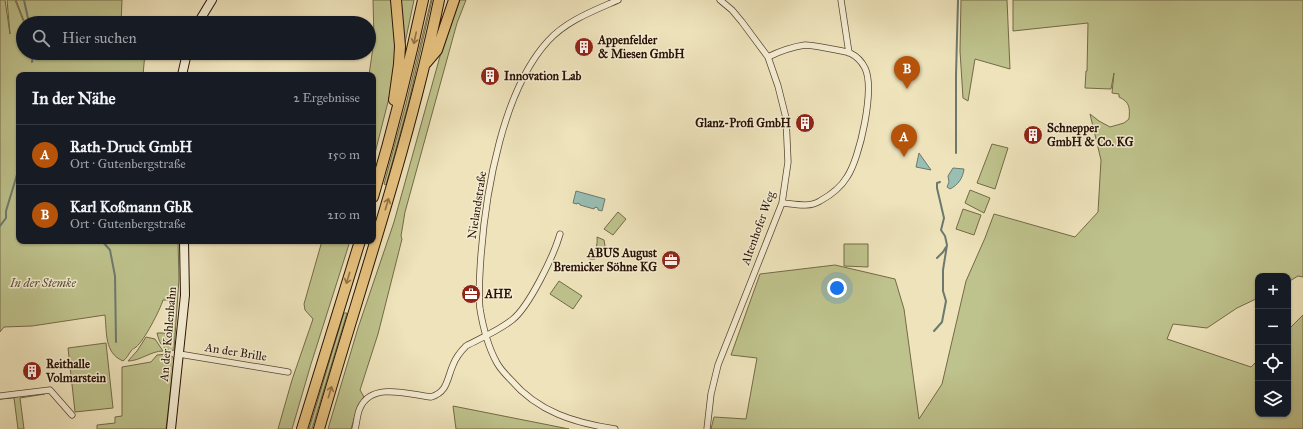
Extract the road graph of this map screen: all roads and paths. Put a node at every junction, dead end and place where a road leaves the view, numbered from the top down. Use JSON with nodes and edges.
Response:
{"nodes":[{"id":1,"x":212,"y":0,"type":"edge"},
{"id":2,"x":396,"y":0,"type":"edge"},
{"id":3,"x":423,"y":0,"type":"edge"},
{"id":4,"x":439,"y":0,"type":"edge"},
{"id":5,"x":454,"y":0,"type":"edge"},
{"id":6,"x":618,"y":0,"type":"edge"},
{"id":7,"x":720,"y":0,"type":"edge"},
{"id":8,"x":841,"y":0,"type":"edge"},
{"id":9,"x":202,"y":16,"type":"edge"},
{"id":10,"x":849,"y":53,"type":"junction"},
{"id":11,"x":768,"y":57,"type":"junction"},
{"id":12,"x":185,"y":60,"type":"edge"},
{"id":13,"x":424,"y":66,"type":"junction"},
{"id":14,"x":183,"y":72,"type":"edge"},
{"id":15,"x":391,"y":134,"type":"junction"},
{"id":16,"x":376,"y":186,"type":"edge"},
{"id":17,"x":782,"y":203,"type":"junction"},
{"id":18,"x":560,"y":234,"type":"dead end"},
{"id":19,"x":376,"y":242,"type":"edge"},
{"id":20,"x":184,"y":244,"type":"edge"},
{"id":21,"x":359,"y":244,"type":"edge"},
{"id":22,"x":375,"y":244,"type":"edge"},
{"id":23,"x":486,"y":335,"type":"junction"},
{"id":24,"x":179,"y":354,"type":"junction"},
{"id":25,"x":288,"y":372,"type":"dead end"},
{"id":26,"x":0,"y":396,"type":"edge"},
{"id":27,"x":72,"y":415,"type":"dead end"},
{"id":28,"x":171,"y":429,"type":"edge"},
{"id":29,"x":302,"y":429,"type":"edge"},
{"id":30,"x":319,"y":429,"type":"edge"},
{"id":31,"x":355,"y":429,"type":"edge"},
{"id":32,"x":615,"y":429,"type":"edge"},
{"id":33,"x":707,"y":429,"type":"edge"}],
"edges":[{"from":1,"to":9,"type":"main road"},
{"from":2,"to":15,"type":"highway"},
{"from":3,"to":15,"type":"highway","one_way":true},
{"from":4,"to":13,"type":"highway"},
{"from":5,"to":13,"type":"highway"},
{"from":6,"to":23,"type":"street","name":"Nielandstraße"},
{"from":7,"to":11,"type":"street","name":"Altenhofer Weg"},
{"from":8,"to":10,"type":"street"},
{"from":10,"to":11,"type":"street"},
{"from":10,"to":17,"type":"street"},
{"from":11,"to":17,"type":"street","name":"Altenhofer Weg"},
{"from":12,"to":14,"type":"main road"},
{"from":19,"to":13,"type":"highway","one_way":true},
{"from":15,"to":16,"type":"highway"},
{"from":17,"to":33,"type":"street","name":"Altenhofer Weg"},
{"from":18,"to":23,"type":"street"},
{"from":20,"to":24,"type":"main road","name":"An der Kohlenbahn"},
{"from":21,"to":29,"type":"highway","one_way":true},
{"from":30,"to":22,"type":"highway","one_way":true},
{"from":23,"to":31,"type":"street"},
{"from":23,"to":32,"type":"street","name":"Nielandstraße"},
{"from":24,"to":25,"type":"street","name":"An der Brille"},
{"from":24,"to":28,"type":"main road","name":"An der Kohlenbahn"},
{"from":26,"to":27,"type":"street"}]}
